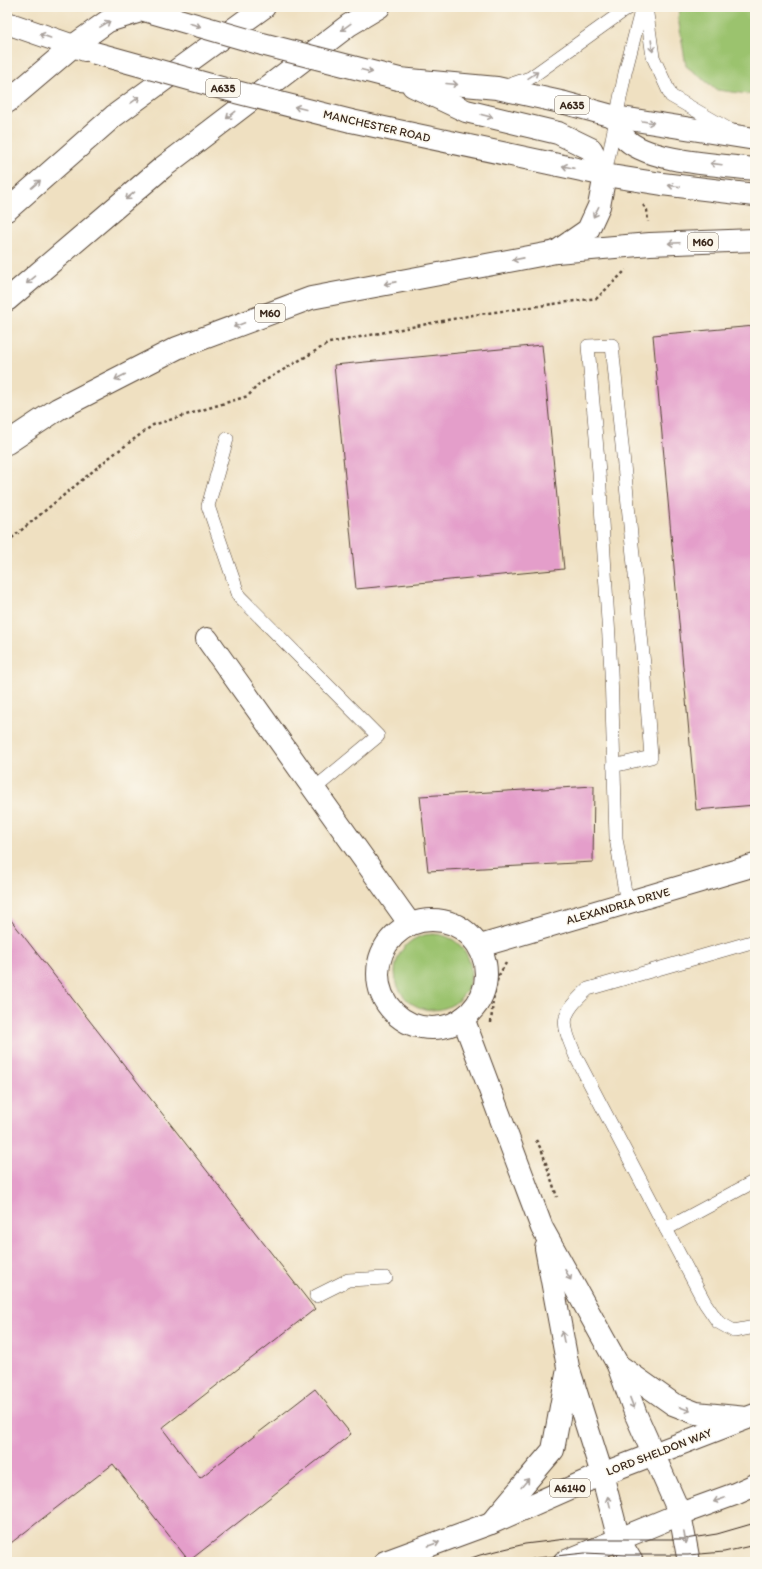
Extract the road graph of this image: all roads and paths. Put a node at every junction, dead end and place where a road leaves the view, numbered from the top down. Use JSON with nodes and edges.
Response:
{"nodes":[{"id":1,"x":264,"y":7,"type":"edge"},
{"id":2,"x":379,"y":7,"type":"edge"},
{"id":3,"x":629,"y":7,"type":"edge"},
{"id":4,"x":642,"y":7,"type":"edge"},
{"id":5,"x":646,"y":7,"type":"edge"},
{"id":6,"x":140,"y":8,"type":"edge"},
{"id":7,"x":7,"y":23,"type":"edge"},
{"id":8,"x":73,"y":46,"type":"junction"},
{"id":9,"x":399,"y":79,"type":"junction"},
{"id":10,"x":497,"y":88,"type":"junction"},
{"id":11,"x":7,"y":102,"type":"edge"},
{"id":12,"x":616,"y":117,"type":"junction"},
{"id":13,"x":749,"y":139,"type":"edge"},
{"id":14,"x":755,"y":169,"type":"edge"},
{"id":15,"x":605,"y":175,"type":"junction"},
{"id":16,"x":755,"y":195,"type":"edge"},
{"id":17,"x":7,"y":210,"type":"edge"},
{"id":18,"x":755,"y":240,"type":"edge"},
{"id":19,"x":556,"y":252,"type":"junction"},
{"id":20,"x":630,"y":266,"type":"dead end"},
{"id":21,"x":7,"y":300,"type":"edge"},
{"id":22,"x":227,"y":439,"type":"dead end"},
{"id":23,"x":7,"y":443,"type":"edge"},
{"id":24,"x":7,"y":542,"type":"edge"},
{"id":25,"x":207,"y":639,"type":"dead end"},
{"id":26,"x":613,"y":766,"type":"junction"},
{"id":27,"x":314,"y":789,"type":"junction"},
{"id":28,"x":755,"y":865,"type":"edge"},
{"id":29,"x":627,"y":904,"type":"junction"},
{"id":30,"x":410,"y":924,"type":"junction"},
{"id":31,"x":755,"y":941,"type":"edge"},
{"id":32,"x":480,"y":946,"type":"junction"},
{"id":33,"x":463,"y":1018,"type":"junction"},
{"id":34,"x":755,"y":1181,"type":"edge"},
{"id":35,"x":542,"y":1228,"type":"junction"},
{"id":36,"x":666,"y":1229,"type":"junction"},
{"id":37,"x":386,"y":1278,"type":"dead end"},
{"id":38,"x":316,"y":1296,"type":"dead end"},
{"id":39,"x":755,"y":1327,"type":"edge"},
{"id":40,"x":618,"y":1364,"type":"junction"},
{"id":41,"x":568,"y":1367,"type":"junction"},
{"id":42,"x":751,"y":1416,"type":"edge"},
{"id":43,"x":654,"y":1455,"type":"junction"},
{"id":44,"x":602,"y":1474,"type":"junction"},
{"id":45,"x":755,"y":1485,"type":"edge"},
{"id":46,"x":680,"y":1514,"type":"junction"},
{"id":47,"x":490,"y":1523,"type":"junction"},
{"id":48,"x":619,"y":1540,"type":"junction"},
{"id":49,"x":385,"y":1562,"type":"edge"},
{"id":50,"x":564,"y":1562,"type":"edge"},
{"id":51,"x":632,"y":1562,"type":"edge"},
{"id":52,"x":689,"y":1562,"type":"edge"}],
"edges":[{"from":17,"to":1,"type":"main road","one_way":true},
{"from":2,"to":21,"type":"main road","one_way":true},
{"from":10,"to":3,"type":"lane","one_way":true},
{"from":4,"to":12,"type":"lane"},
{"from":5,"to":13,"type":"lane","one_way":true},
{"from":8,"to":6,"type":"main road","one_way":true},
{"from":6,"to":9,"type":"main road","number":"A635","one_way":true,"bridge":true},
{"from":8,"to":7,"type":"main road","name":"MANCHESTER ROAD","number":"A635","one_way":true},
{"from":8,"to":11,"type":"main road"},
{"from":15,"to":8,"type":"main road","name":"MANCHESTER ROAD","number":"A635","one_way":true,"bridge":true},
{"from":9,"to":10,"type":"main road","number":"A635","one_way":true},
{"from":9,"to":15,"type":"main road","one_way":true},
{"from":10,"to":12,"type":"main road","number":"A635"},
{"from":12,"to":13,"type":"main road","number":"A635","one_way":true},
{"from":14,"to":12,"type":"main road","one_way":true},
{"from":12,"to":15,"type":"lane"},
{"from":16,"to":15,"type":"main road","name":"MANCHESTER ROAD","number":"A635","one_way":true},
{"from":15,"to":19,"type":"main road","one_way":true},
{"from":18,"to":19,"type":"main road","number":"M60","one_way":true},
{"from":19,"to":23,"type":"main road","number":"M60","one_way":true},
{"from":20,"to":24,"type":"path"},
{"from":22,"to":27,"type":"lane"},
{"from":25,"to":27,"type":"main road"},
{"from":26,"to":26,"type":"lane"},
{"from":26,"to":29,"type":"lane"},
{"from":27,"to":30,"type":"main road"},
{"from":28,"to":29,"type":"main road","name":"ALEXANDRIA DRIVE"},
{"from":29,"to":32,"type":"main road","name":"ALEXANDRIA DRIVE"},
{"from":30,"to":32,"type":"main road"},
{"from":30,"to":33,"type":"main road"},
{"from":31,"to":36,"type":"lane"},
{"from":32,"to":33,"type":"main road"},
{"from":33,"to":35,"type":"main road"},
{"from":34,"to":36,"type":"lane"},
{"from":35,"to":40,"type":"main road","one_way":true},
{"from":41,"to":35,"type":"main road","one_way":true},
{"from":36,"to":39,"type":"lane"},
{"from":37,"to":38,"type":"lane"},
{"from":40,"to":42,"type":"main road","one_way":true},
{"from":40,"to":43,"type":"main road","one_way":true},
{"from":41,"to":44,"type":"main road"},
{"from":47,"to":41,"type":"main road","one_way":true},
{"from":42,"to":43,"type":"main road","name":"LORD SHELDON WAY","number":"A6140"},
{"from":43,"to":44,"type":"main road","name":"LORD SHELDON WAY","number":"A6140"},
{"from":43,"to":46,"type":"main road"},
{"from":44,"to":47,"type":"main road","name":"LORD SHELDON WAY","number":"A6140"},
{"from":48,"to":44,"type":"main road","one_way":true},
{"from":45,"to":46,"type":"main road","one_way":true},
{"from":46,"to":48,"type":"main road"},
{"from":46,"to":52,"type":"main road","one_way":true},
{"from":49,"to":47,"type":"main road","name":"LORD SHELDON WAY","number":"A6140","one_way":true},
{"from":48,"to":50,"type":"main road"},
{"from":48,"to":51,"type":"main road"}]}
